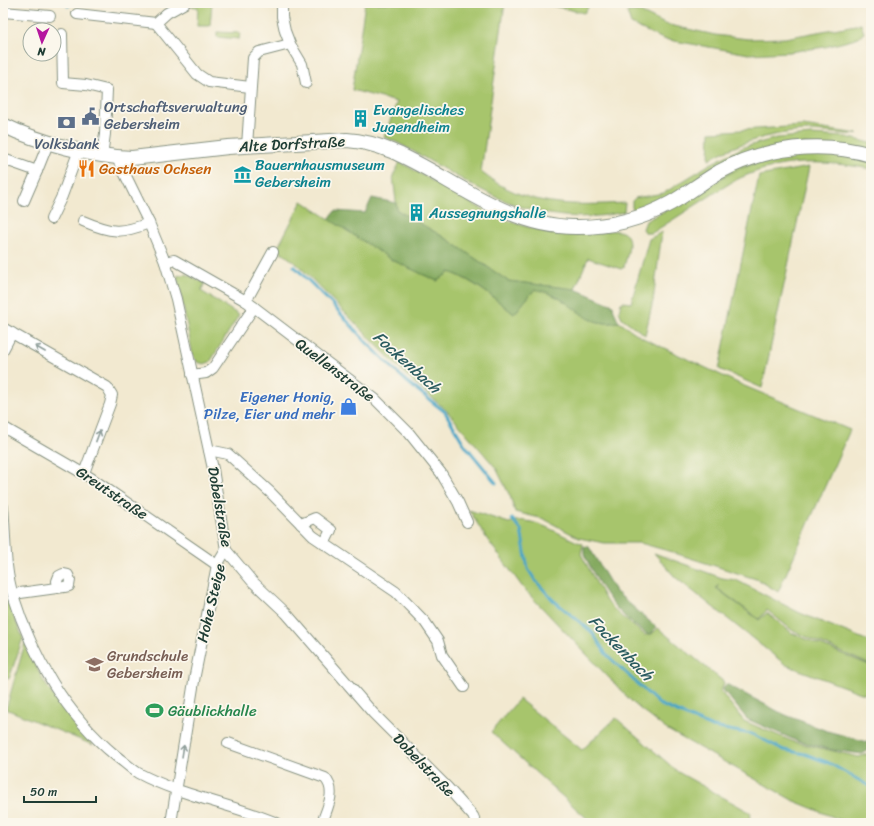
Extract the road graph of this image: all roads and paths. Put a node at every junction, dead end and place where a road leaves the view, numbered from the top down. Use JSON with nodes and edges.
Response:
{"nodes":[{"id":1,"x":185,"y":3,"type":"edge"},
{"id":2,"x":282,"y":3,"type":"edge"},
{"id":3,"x":3,"y":12,"type":"edge"},
{"id":4,"x":77,"y":14,"type":"dead end"},
{"id":5,"x":50,"y":16,"type":"dead end"},
{"id":6,"x":156,"y":23,"type":"junction"},
{"id":7,"x":62,"y":34,"type":"dead end"},
{"id":8,"x":290,"y":44,"type":"junction"},
{"id":9,"x":306,"y":83,"type":"dead end"},
{"id":10,"x":250,"y":87,"type":"junction"},
{"id":11,"x":3,"y":125,"type":"edge"},
{"id":12,"x":49,"y":141,"type":"junction"},
{"id":13,"x":247,"y":146,"type":"junction"},
{"id":14,"x":79,"y":150,"type":"junction"},
{"id":15,"x":871,"y":155,"type":"edge"},
{"id":16,"x":102,"y":156,"type":"junction"},
{"id":17,"x":117,"y":158,"type":"junction"},
{"id":18,"x":3,"y":159,"type":"edge"},
{"id":19,"x":37,"y":171,"type":"junction"},
{"id":20,"x":24,"y":201,"type":"dead end"},
{"id":21,"x":51,"y":219,"type":"dead end"},
{"id":22,"x":84,"y":221,"type":"dead end"},
{"id":23,"x":149,"y":223,"type":"junction"},
{"id":24,"x":273,"y":252,"type":"dead end"},
{"id":25,"x":165,"y":262,"type":"junction"},
{"id":26,"x":250,"y":304,"type":"junction"},
{"id":27,"x":8,"y":330,"type":"edge"},
{"id":28,"x":3,"y":350,"type":"edge"},
{"id":29,"x":192,"y":375,"type":"junction"},
{"id":30,"x":3,"y":427,"type":"edge"},
{"id":31,"x":209,"y":450,"type":"junction"},
{"id":32,"x":84,"y":473,"type":"junction"},
{"id":33,"x":3,"y":507,"type":"edge"},
{"id":34,"x":4,"y":520,"type":"edge"},
{"id":35,"x":467,"y":522,"type":"dead end"},
{"id":36,"x":302,"y":524,"type":"junction"},
{"id":37,"x":324,"y":544,"type":"junction"},
{"id":38,"x":226,"y":550,"type":"junction"},
{"id":39,"x":217,"y":565,"type":"junction"},
{"id":40,"x":58,"y":588,"type":"dead end"},
{"id":41,"x":12,"y":594,"type":"junction"},
{"id":42,"x":464,"y":687,"type":"dead end"},
{"id":43,"x":228,"y":743,"type":"dead end"},
{"id":44,"x":176,"y":789,"type":"junction"},
{"id":45,"x":171,"y":823,"type":"edge"},
{"id":46,"x":277,"y":823,"type":"edge"},
{"id":47,"x":322,"y":823,"type":"edge"},
{"id":48,"x":476,"y":823,"type":"edge"}],
"edges":[{"from":1,"to":6,"type":"street"},
{"from":2,"to":8,"type":"street"},
{"from":3,"to":5,"type":"street"},
{"from":4,"to":6,"type":"street"},
{"from":6,"to":10,"type":"street"},
{"from":7,"to":16,"type":"street"},
{"from":8,"to":9,"type":"street"},
{"from":8,"to":10,"type":"street"},
{"from":10,"to":13,"type":"street"},
{"from":11,"to":12,"type":"street","name":"Alte Dorfstraße"},
{"from":12,"to":14,"type":"street","name":"Alte Dorfstraße"},
{"from":12,"to":19,"type":"street"},
{"from":13,"to":15,"type":"street","name":"Alte Dorfstraße"},
{"from":13,"to":17,"type":"street","name":"Alte Dorfstraße"},
{"from":14,"to":16,"type":"street","name":"Alte Dorfstraße"},
{"from":14,"to":21,"type":"street"},
{"from":16,"to":17,"type":"street","name":"Alte Dorfstraße"},
{"from":17,"to":23,"type":"street","name":"Dobelstraße"},
{"from":18,"to":19,"type":"street"},
{"from":19,"to":20,"type":"street"},
{"from":22,"to":23,"type":"street"},
{"from":23,"to":25,"type":"street","name":"Dobelstraße"},
{"from":24,"to":26,"type":"street"},
{"from":25,"to":26,"type":"street","name":"Quellenstraße"},
{"from":25,"to":29,"type":"street","name":"Dobelstraße"},
{"from":26,"to":29,"type":"street"},
{"from":26,"to":35,"type":"street","name":"Quellenstraße"},
{"from":27,"to":28,"type":"street"},
{"from":32,"to":27,"type":"street","one_way":true},
{"from":29,"to":31,"type":"street","name":"Dobelstraße"},
{"from":30,"to":32,"type":"street","name":"Greutstraße"},
{"from":31,"to":36,"type":"street"},
{"from":31,"to":38,"type":"street","name":"Dobelstraße"},
{"from":32,"to":39,"type":"street","name":"Greutstraße"},
{"from":33,"to":34,"type":"street"},
{"from":34,"to":41,"type":"street"},
{"from":36,"to":37,"type":"street"},
{"from":36,"to":37,"type":"street"},
{"from":37,"to":42,"type":"street"},
{"from":38,"to":39,"type":"street","name":"Hohe Steige"},
{"from":38,"to":48,"type":"street","name":"Dobelstraße"},
{"from":44,"to":39,"type":"street","name":"Hohe Steige","one_way":true},
{"from":40,"to":41,"type":"street"},
{"from":41,"to":44,"type":"street"},
{"from":43,"to":47,"type":"street"},
{"from":44,"to":45,"type":"street","name":"Hohe Steige"},
{"from":44,"to":46,"type":"street"}]}
